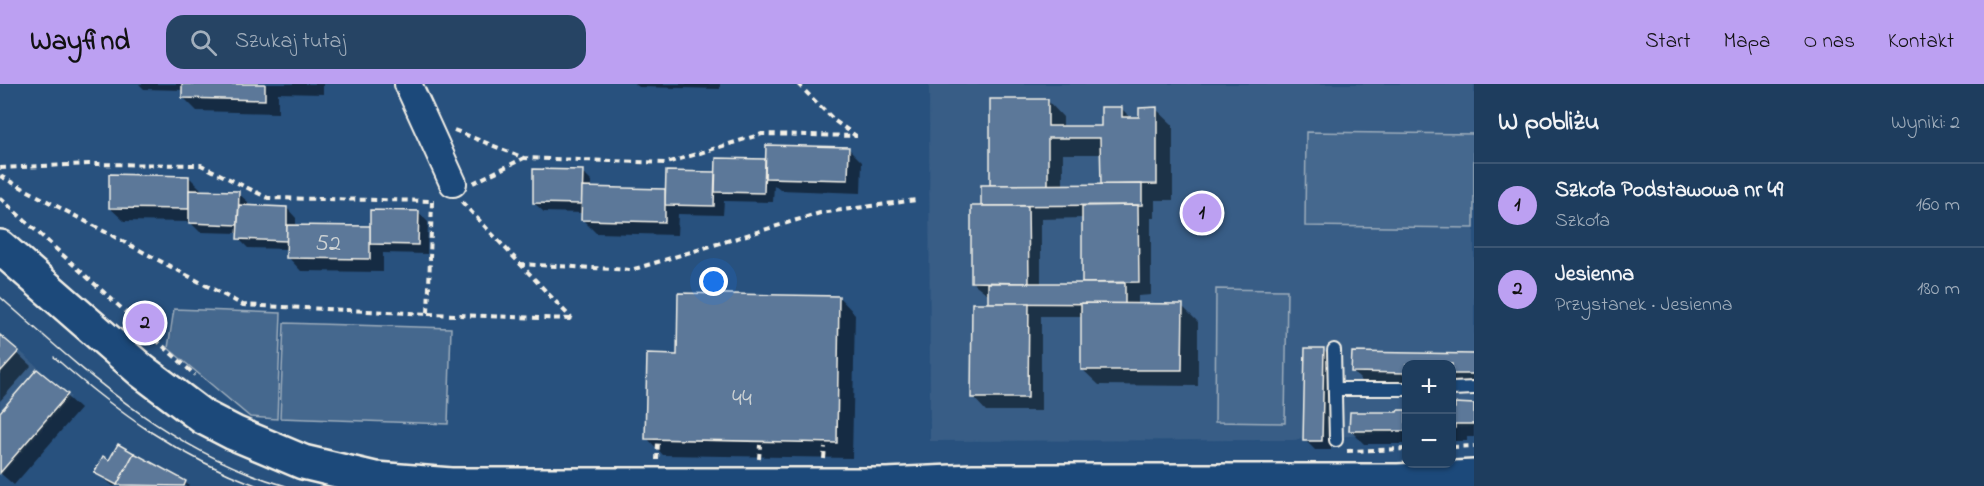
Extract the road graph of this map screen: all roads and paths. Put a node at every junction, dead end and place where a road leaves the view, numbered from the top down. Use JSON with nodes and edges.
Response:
{"nodes":[{"id":1,"x":408,"y":84,"type":"edge"},
{"id":2,"x":798,"y":84,"type":"edge"},
{"id":3,"x":453,"y":130,"type":"dead end"},
{"id":4,"x":524,"y":158,"type":"junction"},
{"id":5,"x":0,"y":168,"type":"edge"},
{"id":6,"x":0,"y":176,"type":"edge"},
{"id":7,"x":456,"y":191,"type":"junction"},
{"id":8,"x":0,"y":198,"type":"edge"},
{"id":9,"x":916,"y":200,"type":"dead end"},
{"id":10,"x":432,"y":202,"type":"junction"},
{"id":11,"x":0,"y":247,"type":"edge"},
{"id":12,"x":519,"y":264,"type":"junction"},
{"id":13,"x":428,"y":314,"type":"junction"},
{"id":14,"x":1334,"y":350,"type":"dead end"},
{"id":15,"x":204,"y":383,"type":"dead end"},
{"id":16,"x":1456,"y":388,"type":"edge"},
{"id":17,"x":1474,"y":388,"type":"edge"},
{"id":18,"x":1335,"y":389,"type":"junction"},
{"id":19,"x":1402,"y":389,"type":"edge"},
{"id":20,"x":1336,"y":440,"type":"dead end"},
{"id":21,"x":1474,"y":446,"type":"edge"},
{"id":22,"x":1456,"y":447,"type":"edge"},
{"id":23,"x":1402,"y":449,"type":"edge"},
{"id":24,"x":1342,"y":452,"type":"dead end"},
{"id":25,"x":1474,"y":477,"type":"edge"}],
"edges":[{"from":1,"to":7,"type":"street"},
{"from":2,"to":4,"type":"path"},
{"from":3,"to":4,"type":"path"},
{"from":4,"to":7,"type":"path"},
{"from":5,"to":10,"type":"path"},
{"from":6,"to":13,"type":"path"},
{"from":7,"to":10,"type":"path"},
{"from":7,"to":12,"type":"path"},
{"from":8,"to":15,"type":"path"},
{"from":9,"to":12,"type":"path"},
{"from":10,"to":13,"type":"path"},
{"from":11,"to":25,"type":"street"},
{"from":12,"to":13,"type":"path"},
{"from":14,"to":18,"type":"lane"},
{"from":16,"to":17,"type":"lane"},
{"from":18,"to":19,"type":"lane"},
{"from":18,"to":20,"type":"lane"},
{"from":21,"to":22,"type":"path"},
{"from":23,"to":24,"type":"path"}]}
